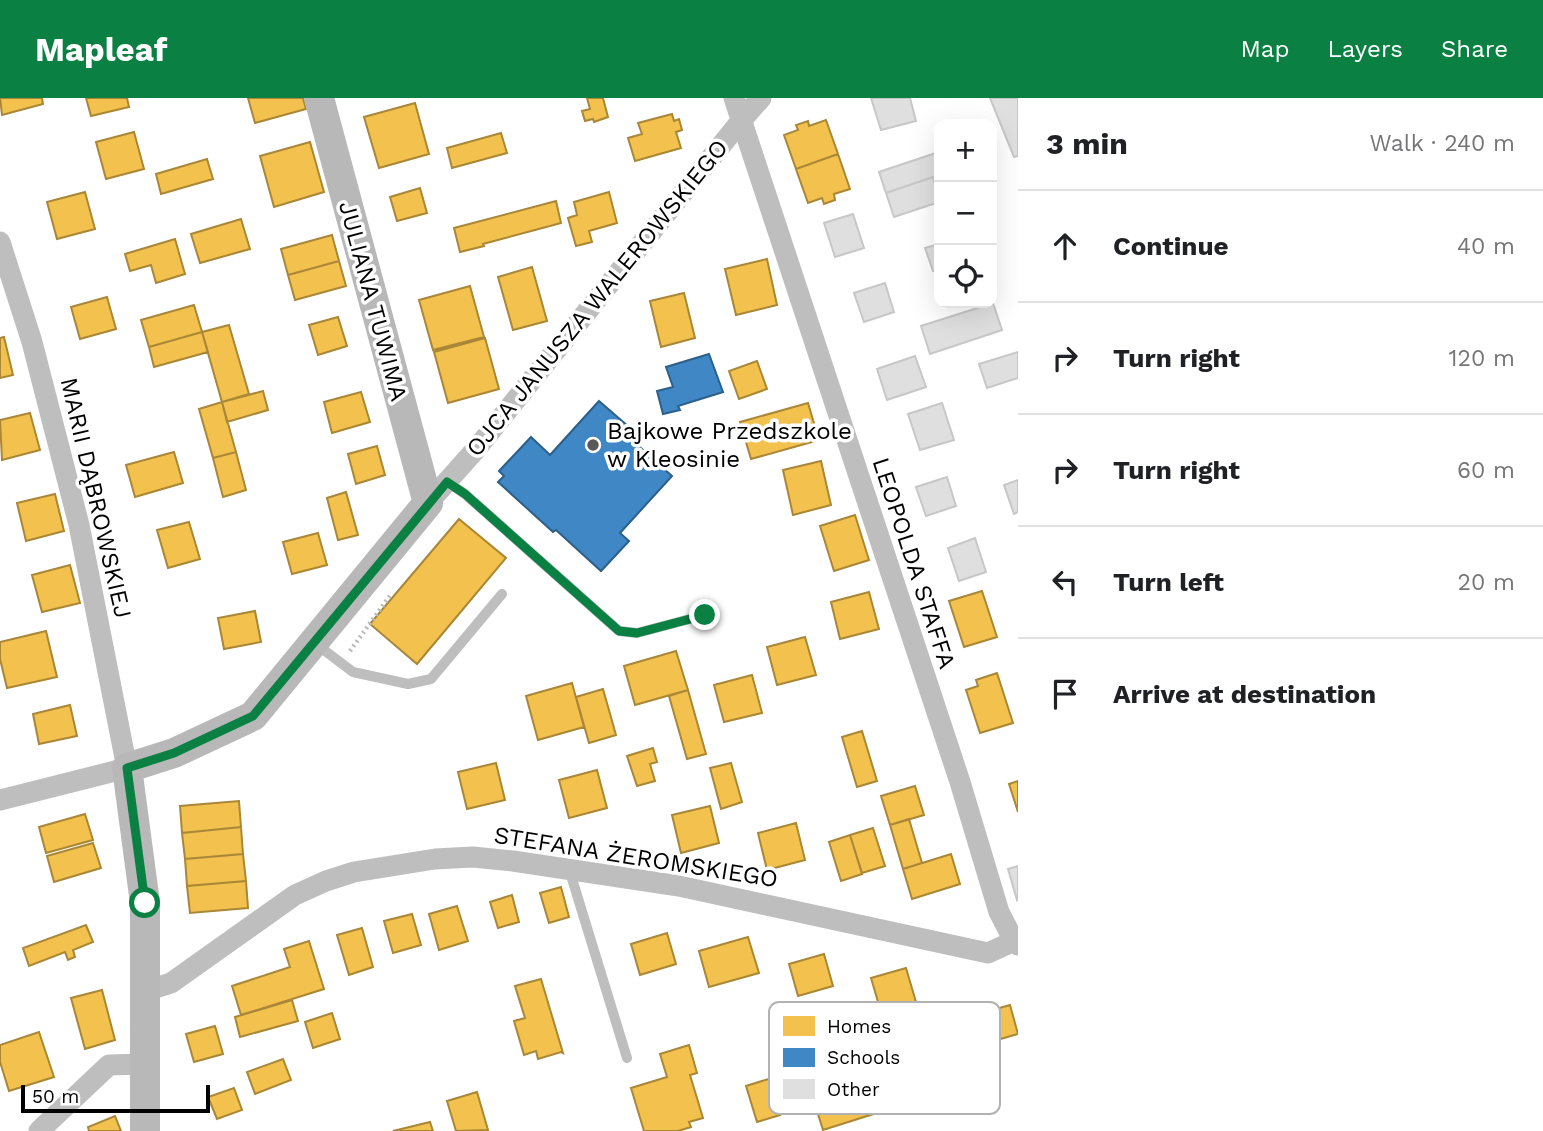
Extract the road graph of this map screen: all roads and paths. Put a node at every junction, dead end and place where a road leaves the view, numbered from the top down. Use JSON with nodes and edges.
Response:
{"nodes":[{"id":1,"x":319,"y":98,"type":"edge"},
{"id":2,"x":734,"y":98,"type":"edge"},
{"id":3,"x":761,"y":98,"type":"edge"},
{"id":4,"x":740,"y":122,"type":"junction"},
{"id":5,"x":0,"y":242,"type":"edge"},
{"id":6,"x":437,"y":493,"type":"junction"},
{"id":7,"x":502,"y":594,"type":"dead end"},
{"id":8,"x":705,"y":615,"type":"dead end"},
{"id":9,"x":314,"y":642,"type":"junction"},
{"id":10,"x":127,"y":768,"type":"junction"},
{"id":11,"x":0,"y":800,"type":"edge"},
{"id":12,"x":569,"y":869,"type":"junction"},
{"id":13,"x":1016,"y":943,"type":"edge"},
{"id":14,"x":146,"y":991,"type":"junction"},
{"id":15,"x":627,"y":1058,"type":"dead end"},
{"id":16,"x":144,"y":1064,"type":"junction"},
{"id":17,"x":39,"y":1131,"type":"edge"},
{"id":18,"x":145,"y":1131,"type":"edge"}],
"edges":[{"from":1,"to":6,"type":"street","name":"JULIANA TUWIMA"},
{"from":2,"to":4,"type":"street","name":"LEOPOLDA STAFFA"},
{"from":3,"to":4,"type":"street","name":"OJCA JANUSZA WALEROWSKIEGO"},
{"from":4,"to":6,"type":"street","name":"OJCA JANUSZA WALEROWSKIEGO"},
{"from":4,"to":13,"type":"street","name":"LEOPOLDA STAFFA"},
{"from":5,"to":10,"type":"street","name":"MARII DĄBROWSKIEJ"},
{"from":6,"to":8,"type":"lane"},
{"from":6,"to":9,"type":"street","name":"OJCA JANUSZA WALEROWSKIEGO"},
{"from":7,"to":9,"type":"lane"},
{"from":9,"to":10,"type":"street","name":"OJCA JANUSZA WALEROWSKIEGO"},
{"from":10,"to":11,"type":"street"},
{"from":10,"to":14,"type":"street"},
{"from":12,"to":13,"type":"street","name":"STEFANA ŻEROMSKIEGO"},
{"from":12,"to":14,"type":"street","name":"STEFANA ŻEROMSKIEGO"},
{"from":12,"to":15,"type":"lane"},
{"from":14,"to":16,"type":"street"},
{"from":16,"to":17,"type":"street"},
{"from":16,"to":18,"type":"street"}]}
